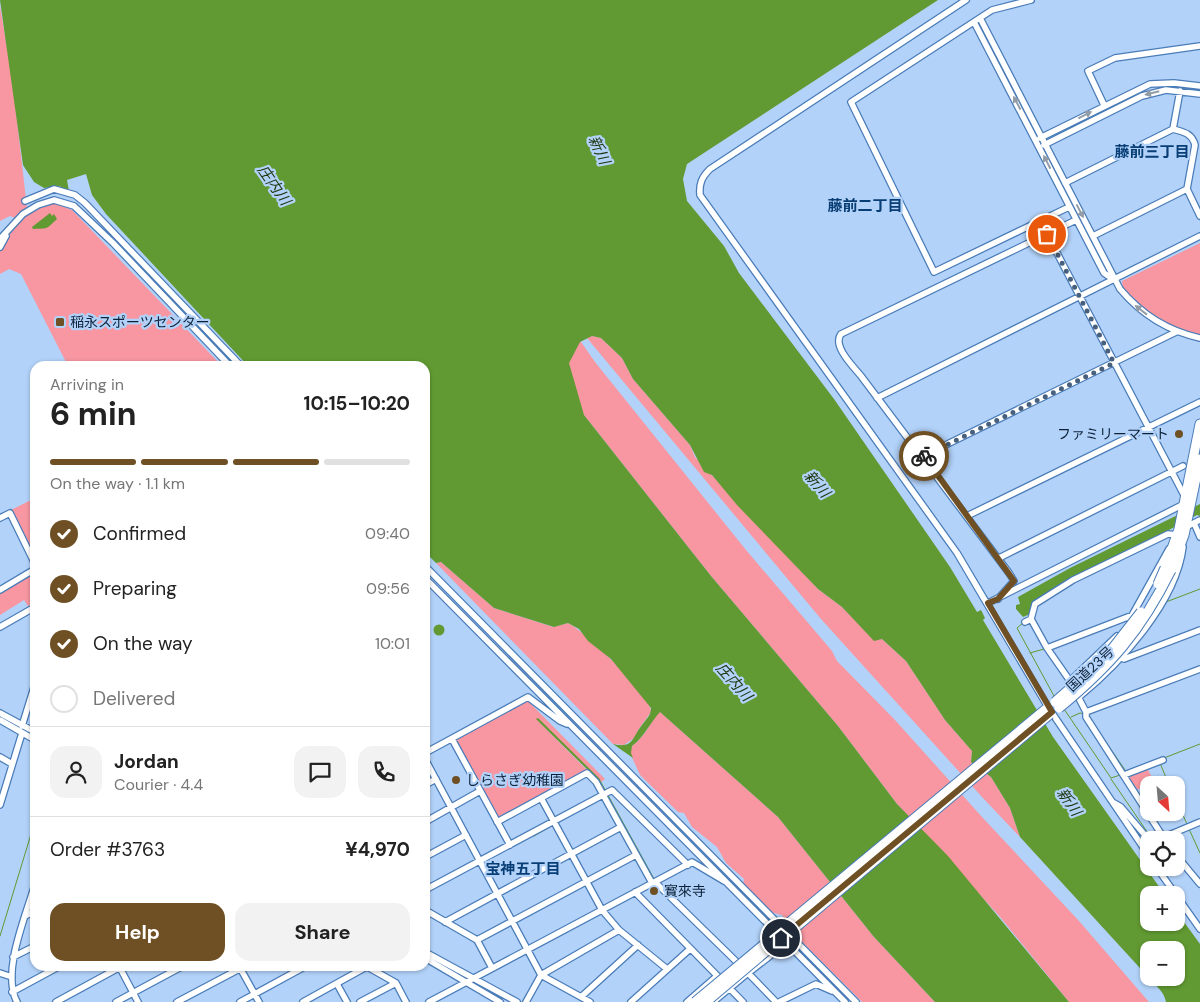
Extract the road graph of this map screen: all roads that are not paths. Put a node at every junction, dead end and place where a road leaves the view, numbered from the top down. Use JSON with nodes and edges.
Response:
{"nodes":[{"id":1,"x":966,"y":0,"type":"edge"},
{"id":2,"x":1031,"y":0,"type":"edge"},
{"id":3,"x":980,"y":18,"type":"junction"},
{"id":4,"x":974,"y":22,"type":"junction"},
{"id":5,"x":1200,"y":46,"type":"edge"},
{"id":6,"x":1200,"y":86,"type":"edge"},
{"id":7,"x":1180,"y":91,"type":"junction"},
{"id":8,"x":1200,"y":94,"type":"edge"},
{"id":9,"x":1104,"y":105,"type":"junction"},
{"id":10,"x":1173,"y":129,"type":"junction"},
{"id":11,"x":1039,"y":138,"type":"junction"},
{"id":12,"x":1042,"y":145,"type":"junction"},
{"id":13,"x":1065,"y":183,"type":"junction"},
{"id":14,"x":1186,"y":189,"type":"junction"},
{"id":15,"x":26,"y":201,"type":"dead end"},
{"id":16,"x":1070,"y":207,"type":"junction"},
{"id":17,"x":1200,"y":216,"type":"edge"},
{"id":18,"x":1076,"y":220,"type":"junction"},
{"id":19,"x":8,"y":232,"type":"junction"},
{"id":20,"x":1047,"y":234,"type":"junction"},
{"id":21,"x":1093,"y":236,"type":"junction"},
{"id":22,"x":1200,"y":236,"type":"edge"},
{"id":23,"x":0,"y":239,"type":"edge"},
{"id":24,"x":0,"y":247,"type":"edge"},
{"id":25,"x":1114,"y":280,"type":"junction"},
{"id":26,"x":1080,"y":297,"type":"junction"},
{"id":27,"x":1176,"y":332,"type":"junction"},
{"id":28,"x":1200,"y":338,"type":"edge"},
{"id":29,"x":225,"y":361,"type":"edge"},
{"id":30,"x":236,"y":361,"type":"edge"},
{"id":31,"x":1114,"y":363,"type":"junction"},
{"id":32,"x":877,"y":398,"type":"junction"},
{"id":33,"x":1200,"y":402,"type":"edge"},
{"id":34,"x":1200,"y":424,"type":"edge"},
{"id":35,"x":1147,"y":428,"type":"junction"},
{"id":36,"x":923,"y":456,"type":"junction"},
{"id":37,"x":1200,"y":459,"type":"edge"},
{"id":38,"x":1183,"y":466,"type":"dead end"},
{"id":39,"x":1200,"y":471,"type":"edge"},
{"id":40,"x":1170,"y":472,"type":"junction"},
{"id":41,"x":1192,"y":497,"type":"edge"},
{"id":42,"x":967,"y":516,"type":"junction"},
{"id":43,"x":0,"y":518,"type":"edge"},
{"id":44,"x":1200,"y":520,"type":"edge"},
{"id":45,"x":1182,"y":532,"type":"junction"},
{"id":46,"x":1200,"y":537,"type":"edge"},
{"id":47,"x":30,"y":554,"type":"edge"},
{"id":48,"x":999,"y":558,"type":"junction"},
{"id":49,"x":430,"y":571,"type":"edge"},
{"id":50,"x":30,"y":572,"type":"edge"},
{"id":51,"x":430,"y":583,"type":"edge"},
{"id":52,"x":0,"y":590,"type":"edge"},
{"id":53,"x":998,"y":599,"type":"junction"},
{"id":54,"x":988,"y":603,"type":"junction"},
{"id":55,"x":30,"y":610,"type":"edge"},
{"id":56,"x":1133,"y":615,"type":"junction"},
{"id":57,"x":0,"y":627,"type":"edge"},
{"id":58,"x":1200,"y":630,"type":"edge"},
{"id":59,"x":1047,"y":648,"type":"junction"},
{"id":60,"x":1122,"y":657,"type":"junction"},
{"id":61,"x":1200,"y":669,"type":"edge"},
{"id":62,"x":1070,"y":682,"type":"junction"},
{"id":63,"x":1079,"y":697,"type":"junction"},
{"id":64,"x":30,"y":700,"type":"edge"},
{"id":65,"x":1052,"y":709,"type":"junction"},
{"id":66,"x":0,"y":713,"type":"edge"},
{"id":67,"x":1086,"y":714,"type":"junction"},
{"id":68,"x":0,"y":720,"type":"edge"},
{"id":69,"x":569,"y":724,"type":"junction"},
{"id":70,"x":22,"y":726,"type":"junction"},
{"id":71,"x":30,"y":730,"type":"edge"},
{"id":72,"x":22,"y":733,"type":"junction"},
{"id":73,"x":30,"y":737,"type":"edge"},
{"id":74,"x":452,"y":739,"type":"junction"},
{"id":75,"x":430,"y":750,"type":"edge"},
{"id":76,"x":0,"y":757,"type":"edge"},
{"id":77,"x":1162,"y":760,"type":"dead end"},
{"id":78,"x":12,"y":764,"type":"junction"},
{"id":79,"x":430,"y":768,"type":"edge"},
{"id":80,"x":1124,"y":775,"type":"junction"},
{"id":81,"x":436,"y":779,"type":"junction"},
{"id":82,"x":430,"y":782,"type":"edge"},
{"id":83,"x":480,"y":792,"type":"junction"},
{"id":84,"x":605,"y":793,"type":"junction"},
{"id":85,"x":541,"y":798,"type":"junction"},
{"id":86,"x":1112,"y":802,"type":"junction"},
{"id":87,"x":0,"y":805,"type":"edge"},
{"id":88,"x":452,"y":807,"type":"junction"},
{"id":89,"x":430,"y":819,"type":"edge"},
{"id":90,"x":497,"y":822,"type":"junction"},
{"id":91,"x":554,"y":822,"type":"junction"},
{"id":92,"x":1200,"y":822,"type":"edge"},
{"id":93,"x":621,"y":827,"type":"junction"},
{"id":94,"x":1141,"y":831,"type":"edge"},
{"id":95,"x":1160,"y":831,"type":"edge"},
{"id":96,"x":1180,"y":831,"type":"edge"},
{"id":97,"x":466,"y":835,"type":"junction"},
{"id":98,"x":1140,"y":843,"type":"edge"},
{"id":99,"x":510,"y":845,"type":"junction"},
{"id":100,"x":430,"y":854,"type":"edge"},
{"id":101,"x":571,"y":854,"type":"junction"},
{"id":102,"x":636,"y":855,"type":"junction"},
{"id":103,"x":481,"y":861,"type":"junction"},
{"id":104,"x":688,"y":865,"type":"junction"},
{"id":105,"x":1185,"y":866,"type":"edge"},
{"id":106,"x":1163,"y":876,"type":"edge"},
{"id":107,"x":586,"y":881,"type":"junction"},
{"id":108,"x":726,"y":881,"type":"junction"},
{"id":109,"x":654,"y":883,"type":"junction"},
{"id":110,"x":1200,"y":884,"type":"edge"},
{"id":111,"x":430,"y":887,"type":"edge"},
{"id":112,"x":635,"y":892,"type":"junction"},
{"id":113,"x":497,"y":894,"type":"junction"},
{"id":114,"x":30,"y":902,"type":"edge"},
{"id":115,"x":602,"y":910,"type":"junction"},
{"id":116,"x":430,"y":913,"type":"edge"},
{"id":117,"x":30,"y":914,"type":"edge"},
{"id":118,"x":26,"y":916,"type":"junction"},
{"id":119,"x":445,"y":922,"type":"junction"},
{"id":120,"x":512,"y":922,"type":"junction"},
{"id":121,"x":1200,"y":929,"type":"edge"},
{"id":122,"x":619,"y":930,"type":"junction"},
{"id":123,"x":778,"y":936,"type":"junction"},
{"id":124,"x":477,"y":940,"type":"junction"},
{"id":125,"x":638,"y":945,"type":"junction"},
{"id":126,"x":30,"y":948,"type":"edge"},
{"id":127,"x":527,"y":949,"type":"junction"},
{"id":128,"x":690,"y":949,"type":"junction"},
{"id":129,"x":430,"y":955,"type":"edge"},
{"id":130,"x":770,"y":956,"type":"dead end"},
{"id":131,"x":13,"y":957,"type":"junction"},
{"id":132,"x":430,"y":961,"type":"edge"},
{"id":133,"x":492,"y":968,"type":"junction"},
{"id":134,"x":668,"y":969,"type":"junction"},
{"id":135,"x":51,"y":971,"type":"edge"},
{"id":136,"x":113,"y":971,"type":"edge"},
{"id":137,"x":122,"y":971,"type":"edge"},
{"id":138,"x":174,"y":971,"type":"edge"},
{"id":139,"x":235,"y":971,"type":"edge"},
{"id":140,"x":244,"y":971,"type":"edge"},
{"id":141,"x":297,"y":971,"type":"edge"},
{"id":142,"x":360,"y":971,"type":"edge"},
{"id":143,"x":374,"y":971,"type":"edge"},
{"id":144,"x":748,"y":973,"type":"junction"},
{"id":145,"x":0,"y":974,"type":"edge"},
{"id":146,"x":541,"y":975,"type":"junction"},
{"id":147,"x":718,"y":976,"type":"junction"},
{"id":148,"x":12,"y":977,"type":"junction"},
{"id":149,"x":473,"y":979,"type":"junction"},
{"id":150,"x":467,"y":982,"type":"junction"},
{"id":151,"x":396,"y":983,"type":"junction"},
{"id":152,"x":337,"y":984,"type":"junction"},
{"id":153,"x":730,"y":988,"type":"junction"},
{"id":154,"x":12,"y":992,"type":"junction"},
{"id":155,"x":834,"y":992,"type":"junction"},
{"id":156,"x":133,"y":993,"type":"junction"},
{"id":157,"x":254,"y":994,"type":"junction"},
{"id":158,"x":581,"y":997,"type":"junction"},
{"id":159,"x":314,"y":999,"type":"edge"},
{"id":160,"x":17,"y":1002,"type":"edge"},
{"id":161,"x":56,"y":1002,"type":"edge"},
{"id":162,"x":116,"y":1002,"type":"edge"},
{"id":163,"x":138,"y":1002,"type":"edge"},
{"id":164,"x":177,"y":1002,"type":"edge"},
{"id":165,"x":240,"y":1002,"type":"edge"},
{"id":166,"x":259,"y":1002,"type":"edge"},
{"id":167,"x":303,"y":1002,"type":"edge"},
{"id":168,"x":347,"y":1002,"type":"edge"},
{"id":169,"x":360,"y":1002,"type":"edge"},
{"id":170,"x":406,"y":1002,"type":"edge"},
{"id":171,"x":429,"y":1002,"type":"edge"},
{"id":172,"x":500,"y":1002,"type":"edge"},
{"id":173,"x":518,"y":1002,"type":"edge"},
{"id":174,"x":526,"y":1002,"type":"edge"},
{"id":175,"x":590,"y":1002,"type":"edge"},
{"id":176,"x":630,"y":1002,"type":"edge"},
{"id":177,"x":687,"y":1002,"type":"edge"},
{"id":178,"x":696,"y":1002,"type":"edge"},
{"id":179,"x":706,"y":1002,"type":"edge"},
{"id":180,"x":713,"y":1002,"type":"edge"},
{"id":181,"x":743,"y":1002,"type":"edge"},
{"id":182,"x":778,"y":1002,"type":"edge"},
{"id":183,"x":845,"y":1002,"type":"edge"},
{"id":184,"x":856,"y":1002,"type":"edge"}],
"edges":[{"from":1,"to":54,"type":"street"},
{"from":2,"to":3,"type":"street"},
{"from":3,"to":4,"type":"street"},
{"from":3,"to":11,"type":"street"},
{"from":11,"to":4,"type":"street","one_way":true},
{"from":4,"to":16,"type":"street"},
{"from":5,"to":9,"type":"street"},
{"from":6,"to":9,"type":"street"},
{"from":7,"to":8,"type":"street"},
{"from":7,"to":10,"type":"street"},
{"from":7,"to":12,"type":"street","one_way":true},
{"from":11,"to":9,"type":"street","one_way":true},
{"from":10,"to":13,"type":"street"},
{"from":10,"to":14,"type":"street"},
{"from":11,"to":12,"type":"street"},
{"from":12,"to":13,"type":"street"},
{"from":16,"to":12,"type":"street","one_way":true},
{"from":13,"to":21,"type":"street","one_way":true},
{"from":14,"to":17,"type":"street"},
{"from":14,"to":21,"type":"street"},
{"from":15,"to":30,"type":"street"},
{"from":16,"to":18,"type":"street"},
{"from":18,"to":20,"type":"street"},
{"from":18,"to":25,"type":"street"},
{"from":19,"to":23,"type":"street"},
{"from":19,"to":24,"type":"street"},
{"from":19,"to":29,"type":"street"},
{"from":20,"to":26,"type":"street"},
{"from":20,"to":32,"type":"street"},
{"from":21,"to":25,"type":"street"},
{"from":22,"to":25,"type":"street"},
{"from":25,"to":26,"type":"street"},
{"from":27,"to":25,"type":"street","one_way":true},
{"from":26,"to":31,"type":"street"},
{"from":26,"to":32,"type":"street"},
{"from":27,"to":28,"type":"street"},
{"from":27,"to":31,"type":"street"},
{"from":31,"to":35,"type":"street"},
{"from":31,"to":36,"type":"street"},
{"from":32,"to":36,"type":"street"},
{"from":33,"to":35,"type":"street"},
{"from":34,"to":41,"type":"highway","name":"国道23号"},
{"from":35,"to":40,"type":"street"},
{"from":35,"to":42,"type":"street"},
{"from":36,"to":42,"type":"street"},
{"from":37,"to":41,"type":"highway","name":"国道23号"},
{"from":38,"to":40,"type":"street"},
{"from":39,"to":41,"type":"highway"},
{"from":40,"to":41,"type":"street"},
{"from":40,"to":48,"type":"street"},
{"from":41,"to":45,"type":"highway","name":"国道23号"},
{"from":41,"to":53,"type":"street"},
{"from":42,"to":48,"type":"street"},
{"from":43,"to":47,"type":"street"},
{"from":44,"to":45,"type":"street"},
{"from":45,"to":46,"type":"street"},
{"from":45,"to":56,"type":"street"},
{"from":45,"to":59,"type":"street"},
{"from":45,"to":60,"type":"street"},
{"from":45,"to":65,"type":"highway","name":"国道23号","bridge":true},
{"from":48,"to":53,"type":"street"},
{"from":49,"to":184,"type":"street"},
{"from":50,"to":52,"type":"street"},
{"from":51,"to":69,"type":"street"},
{"from":53,"to":54,"type":"street"},
{"from":54,"to":65,"type":"street"},
{"from":55,"to":57,"type":"street"},
{"from":56,"to":59,"type":"street"},
{"from":56,"to":62,"type":"street"},
{"from":58,"to":60,"type":"street"},
{"from":59,"to":62,"type":"street"},
{"from":60,"to":63,"type":"street"},
{"from":61,"to":67,"type":"street"},
{"from":62,"to":63,"type":"street"},
{"from":63,"to":67,"type":"street"},
{"from":64,"to":70,"type":"street"},
{"from":65,"to":86,"type":"street"},
{"from":65,"to":123,"type":"highway","name":"国道23号","bridge":true},
{"from":66,"to":70,"type":"street"},
{"from":67,"to":80,"type":"street"},
{"from":68,"to":72,"type":"street"},
{"from":69,"to":74,"type":"street"},
{"from":69,"to":108,"type":"street"},
{"from":70,"to":71,"type":"street"},
{"from":72,"to":73,"type":"street"},
{"from":72,"to":78,"type":"street"},
{"from":74,"to":75,"type":"street"},
{"from":74,"to":83,"type":"street"},
{"from":76,"to":78,"type":"street"},
{"from":77,"to":80,"type":"street"},
{"from":78,"to":87,"type":"street"},
{"from":79,"to":81,"type":"street"},
{"from":80,"to":95,"type":"street"},
{"from":81,"to":82,"type":"street"},
{"from":81,"to":88,"type":"street"},
{"from":83,"to":88,"type":"street"},
{"from":83,"to":90,"type":"street"},
{"from":84,"to":85,"type":"street"},
{"from":84,"to":91,"type":"street"},
{"from":84,"to":93,"type":"street"},
{"from":84,"to":104,"type":"street"},
{"from":85,"to":90,"type":"street"},
{"from":85,"to":91,"type":"street"},
{"from":86,"to":94,"type":"street"},
{"from":86,"to":98,"type":"street"},
{"from":88,"to":89,"type":"street"},
{"from":88,"to":97,"type":"street"},
{"from":90,"to":99,"type":"street"},
{"from":91,"to":99,"type":"street"},
{"from":91,"to":101,"type":"street"},
{"from":92,"to":96,"type":"street"},
{"from":93,"to":101,"type":"street"},
{"from":93,"to":102,"type":"street"},
{"from":97,"to":100,"type":"street"},
{"from":97,"to":103,"type":"street"},
{"from":99,"to":103,"type":"street"},
{"from":101,"to":107,"type":"street"},
{"from":101,"to":113,"type":"street"},
{"from":102,"to":107,"type":"street"},
{"from":102,"to":109,"type":"street"},
{"from":103,"to":111,"type":"street"},
{"from":103,"to":113,"type":"street"},
{"from":104,"to":108,"type":"street"},
{"from":104,"to":109,"type":"street"},
{"from":105,"to":110,"type":"street"},
{"from":106,"to":121,"type":"street"},
{"from":107,"to":115,"type":"street"},
{"from":107,"to":120,"type":"street"},
{"from":108,"to":123,"type":"street"},
{"from":109,"to":112,"type":"street"},
{"from":109,"to":144,"type":"street"},
{"from":112,"to":115,"type":"street"},
{"from":112,"to":128,"type":"street"},
{"from":113,"to":119,"type":"street"},
{"from":113,"to":120,"type":"street"},
{"from":114,"to":118,"type":"street"},
{"from":115,"to":122,"type":"street"},
{"from":115,"to":127,"type":"street"},
{"from":116,"to":119,"type":"street"},
{"from":117,"to":118,"type":"street"},
{"from":118,"to":131,"type":"street"},
{"from":119,"to":124,"type":"street"},
{"from":120,"to":124,"type":"street"},
{"from":120,"to":127,"type":"street"},
{"from":122,"to":125,"type":"street"},
{"from":122,"to":146,"type":"street"},
{"from":123,"to":155,"type":"street"},
{"from":123,"to":178,"type":"highway","name":"国道23号","bridge":true},
{"from":123,"to":179,"type":"highway","name":"国道23号","bridge":true},
{"from":124,"to":133,"type":"street"},
{"from":125,"to":134,"type":"street"},
{"from":125,"to":158,"type":"street"},
{"from":126,"to":131,"type":"street"},
{"from":127,"to":133,"type":"street"},
{"from":127,"to":146,"type":"street"},
{"from":128,"to":134,"type":"street"},
{"from":128,"to":147,"type":"street"},
{"from":129,"to":149,"type":"street"},
{"from":130,"to":144,"type":"street"},
{"from":131,"to":148,"type":"street"},
{"from":132,"to":150,"type":"street"},
{"from":133,"to":149,"type":"street"},
{"from":134,"to":176,"type":"street"},
{"from":135,"to":154,"type":"street"},
{"from":136,"to":161,"type":"street"},
{"from":137,"to":156,"type":"street"},
{"from":138,"to":156,"type":"street"},
{"from":139,"to":164,"type":"street"},
{"from":140,"to":157,"type":"street"},
{"from":141,"to":157,"type":"street"},
{"from":142,"to":152,"type":"street"},
{"from":143,"to":151,"type":"street"},
{"from":144,"to":153,"type":"street"},
{"from":144,"to":182,"type":"street"},
{"from":145,"to":148,"type":"street"},
{"from":146,"to":158,"type":"street"},
{"from":146,"to":174,"type":"street"},
{"from":147,"to":153,"type":"street"},
{"from":147,"to":177,"type":"street"},
{"from":148,"to":154,"type":"street"},
{"from":149,"to":150,"type":"street"},
{"from":149,"to":173,"type":"street"},
{"from":150,"to":171,"type":"street"},
{"from":150,"to":172,"type":"street"},
{"from":151,"to":169,"type":"street"},
{"from":151,"to":170,"type":"street"},
{"from":152,"to":159,"type":"street"},
{"from":152,"to":168,"type":"street"},
{"from":153,"to":180,"type":"street"},
{"from":153,"to":181,"type":"street"},
{"from":154,"to":160,"type":"street"},
{"from":155,"to":182,"type":"street"},
{"from":155,"to":183,"type":"street"},
{"from":156,"to":162,"type":"street"},
{"from":156,"to":163,"type":"street"},
{"from":157,"to":165,"type":"street"},
{"from":157,"to":166,"type":"street"},
{"from":158,"to":175,"type":"street"},
{"from":159,"to":167,"type":"street"}]}
